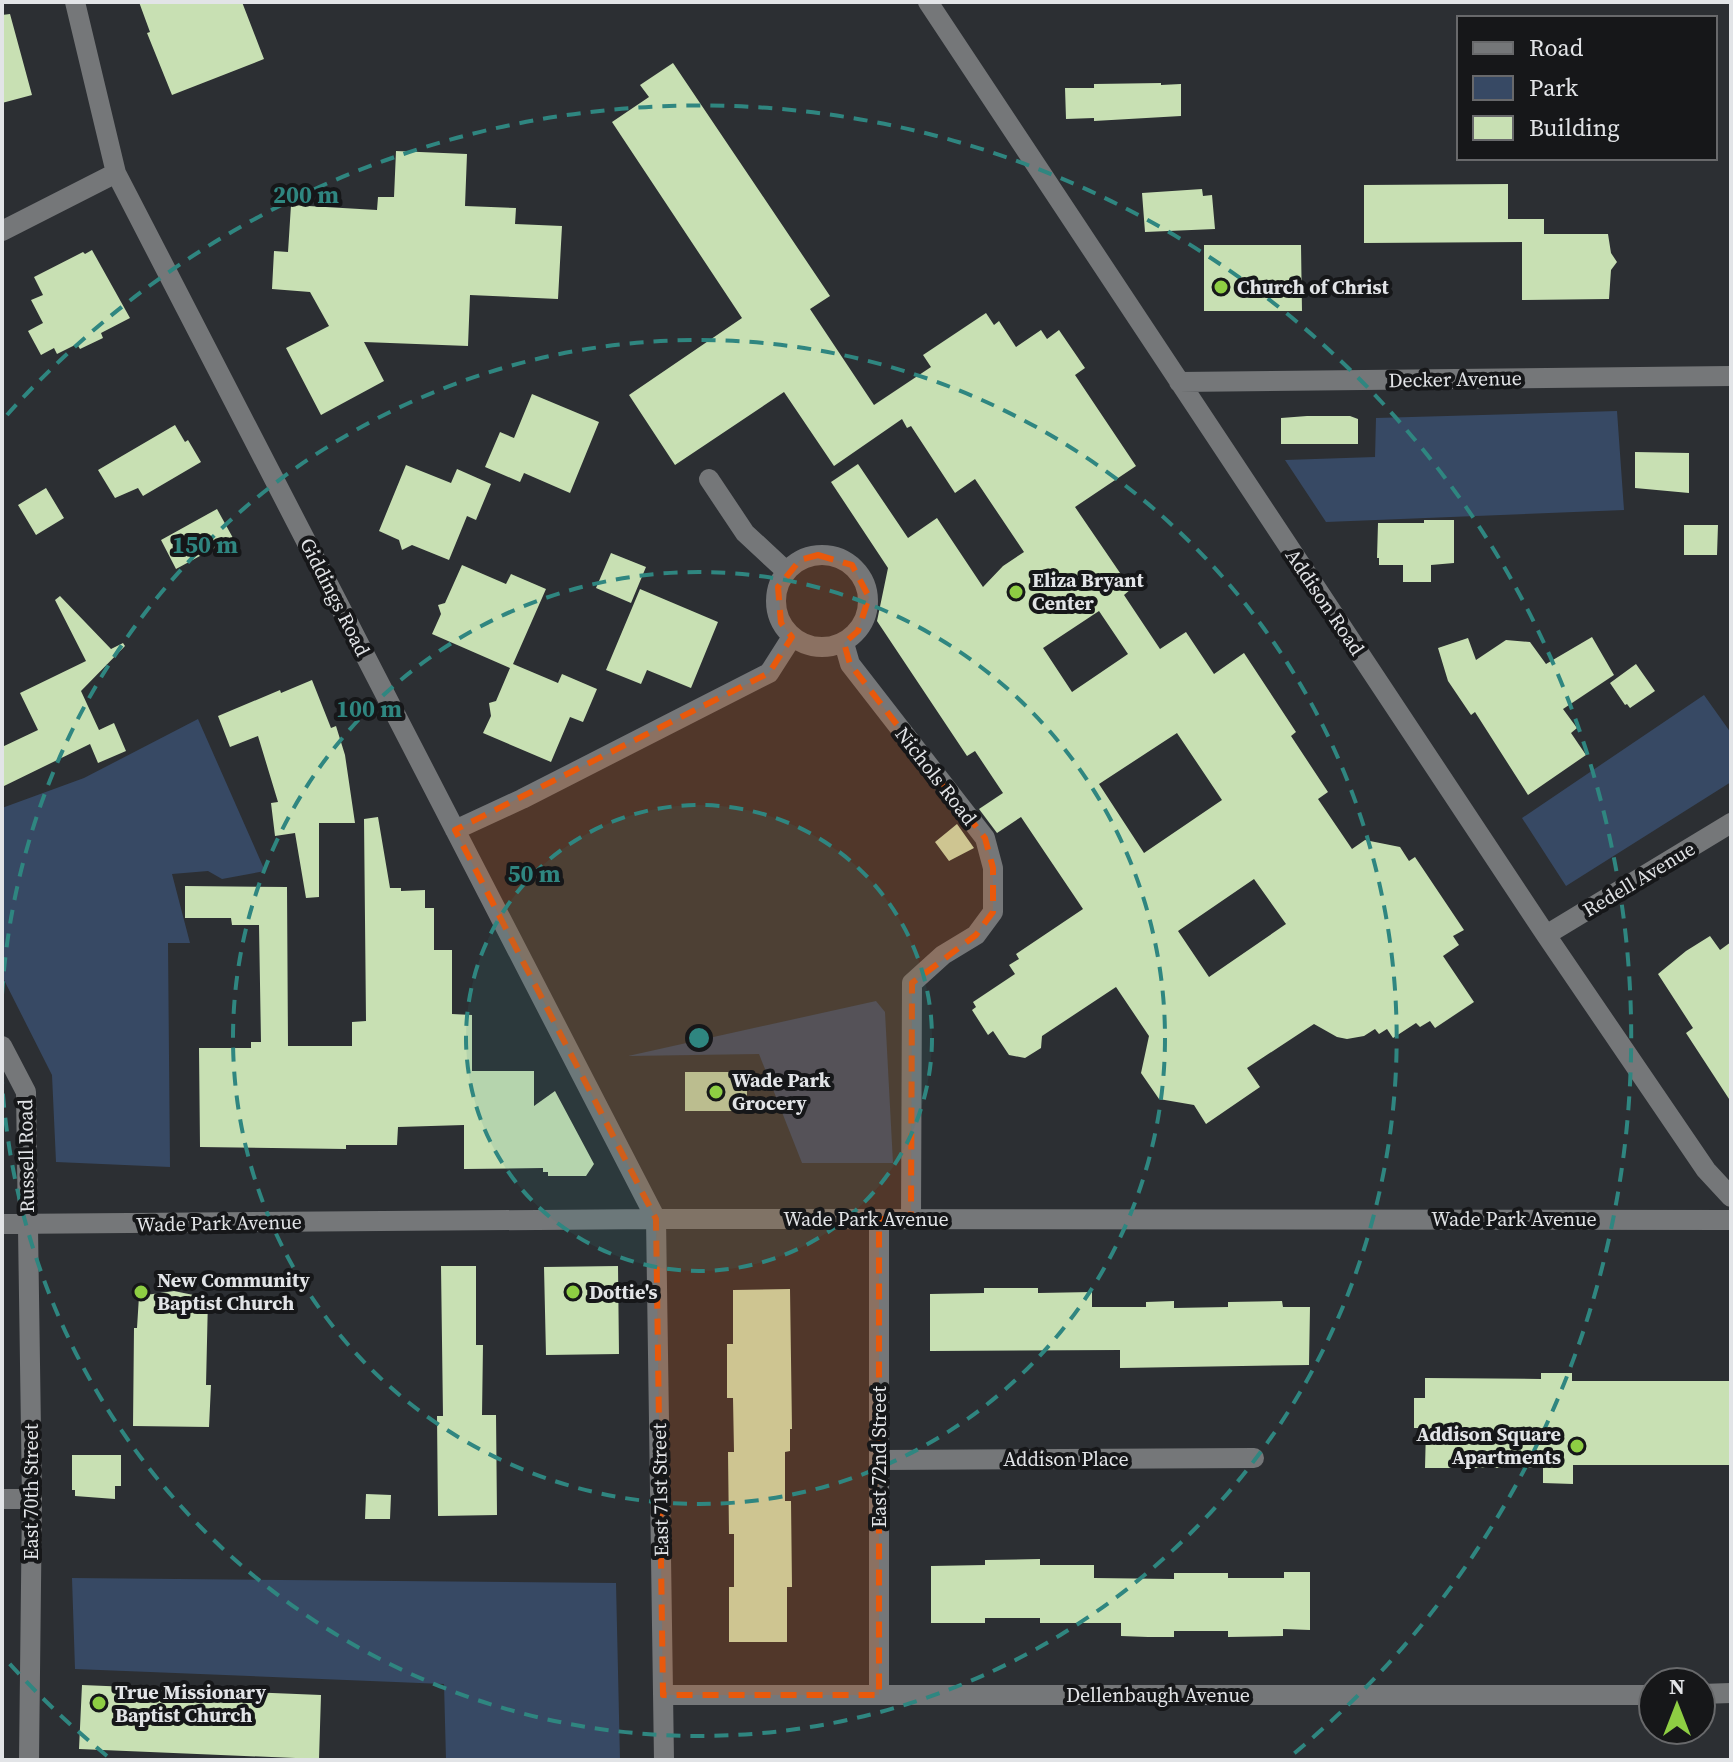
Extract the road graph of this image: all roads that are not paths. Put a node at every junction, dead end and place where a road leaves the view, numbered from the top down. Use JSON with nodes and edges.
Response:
{"nodes":[{"id":1,"x":75,"y":2,"type":"edge"},
{"id":2,"x":928,"y":2,"type":"edge"},
{"id":3,"x":116,"y":173,"type":"junction"},
{"id":4,"x":2,"y":231,"type":"edge"},
{"id":5,"x":1731,"y":376,"type":"edge"},
{"id":6,"x":1179,"y":382,"type":"junction"},
{"id":7,"x":709,"y":479,"type":"dead end"},
{"id":8,"x":786,"y":571,"type":"junction"},
{"id":9,"x":792,"y":637,"type":"junction"},
{"id":10,"x":844,"y":643,"type":"junction"},
{"id":11,"x":1731,"y":823,"type":"edge"},
{"id":12,"x":455,"y":830,"type":"junction"},
{"id":13,"x":1546,"y":935,"type":"junction"},
{"id":14,"x":2,"y":1046,"type":"edge"},
{"id":15,"x":1731,"y":1197,"type":"edge"},
{"id":16,"x":656,"y":1219,"type":"junction"},
{"id":17,"x":879,"y":1219,"type":"junction"},
{"id":18,"x":911,"y":1219,"type":"junction"},
{"id":19,"x":1731,"y":1220,"type":"edge"},
{"id":20,"x":2,"y":1224,"type":"edge"},
{"id":21,"x":28,"y":1224,"type":"junction"},
{"id":22,"x":1254,"y":1458,"type":"dead end"},
{"id":23,"x":879,"y":1460,"type":"junction"},
{"id":24,"x":2,"y":1499,"type":"edge"},
{"id":25,"x":32,"y":1499,"type":"junction"},
{"id":26,"x":663,"y":1695,"type":"junction"},
{"id":27,"x":879,"y":1695,"type":"junction"},
{"id":28,"x":1637,"y":1695,"type":"edge"},
{"id":29,"x":29,"y":1760,"type":"edge"},
{"id":30,"x":664,"y":1760,"type":"edge"}],
"edges":[{"from":1,"to":3,"type":"street","name":"Giddings Road"},
{"from":2,"to":6,"type":"street","name":"Addison Road"},
{"from":3,"to":4,"type":"street"},
{"from":3,"to":12,"type":"street","name":"Giddings Road"},
{"from":5,"to":6,"type":"street","name":"Decker Avenue"},
{"from":6,"to":13,"type":"street","name":"Addison Road"},
{"from":7,"to":8,"type":"street"},
{"from":8,"to":9,"type":"street"},
{"from":8,"to":10,"type":"street"},
{"from":9,"to":10,"type":"street"},
{"from":9,"to":12,"type":"street"},
{"from":10,"to":18,"type":"street","name":"Nichols Road"},
{"from":11,"to":13,"type":"street","name":"Redell Avenue"},
{"from":12,"to":16,"type":"street","name":"Giddings Road"},
{"from":13,"to":15,"type":"street","name":"Addison Road"},
{"from":14,"to":21,"type":"street","name":"Russell Road"},
{"from":16,"to":17,"type":"street","name":"Wade Park Avenue"},
{"from":16,"to":21,"type":"street","name":"Wade Park Avenue"},
{"from":16,"to":26,"type":"street","name":"East 71st Street"},
{"from":17,"to":18,"type":"street","name":"Wade Park Avenue"},
{"from":17,"to":23,"type":"street","name":"East 72nd Street"},
{"from":18,"to":19,"type":"street","name":"Wade Park Avenue"},
{"from":20,"to":21,"type":"street","name":"Wade Park Avenue"},
{"from":21,"to":25,"type":"street","name":"East 70th Street"},
{"from":22,"to":23,"type":"street","name":"Addison Place"},
{"from":23,"to":27,"type":"street","name":"East 72nd Street"},
{"from":24,"to":25,"type":"street"},
{"from":25,"to":29,"type":"street","name":"East 70th Street"},
{"from":26,"to":27,"type":"street","name":"Dellenbaugh Avenue"},
{"from":26,"to":30,"type":"street","name":"East 71st Street"},
{"from":27,"to":28,"type":"street","name":"Dellenbaugh Avenue"}]}
